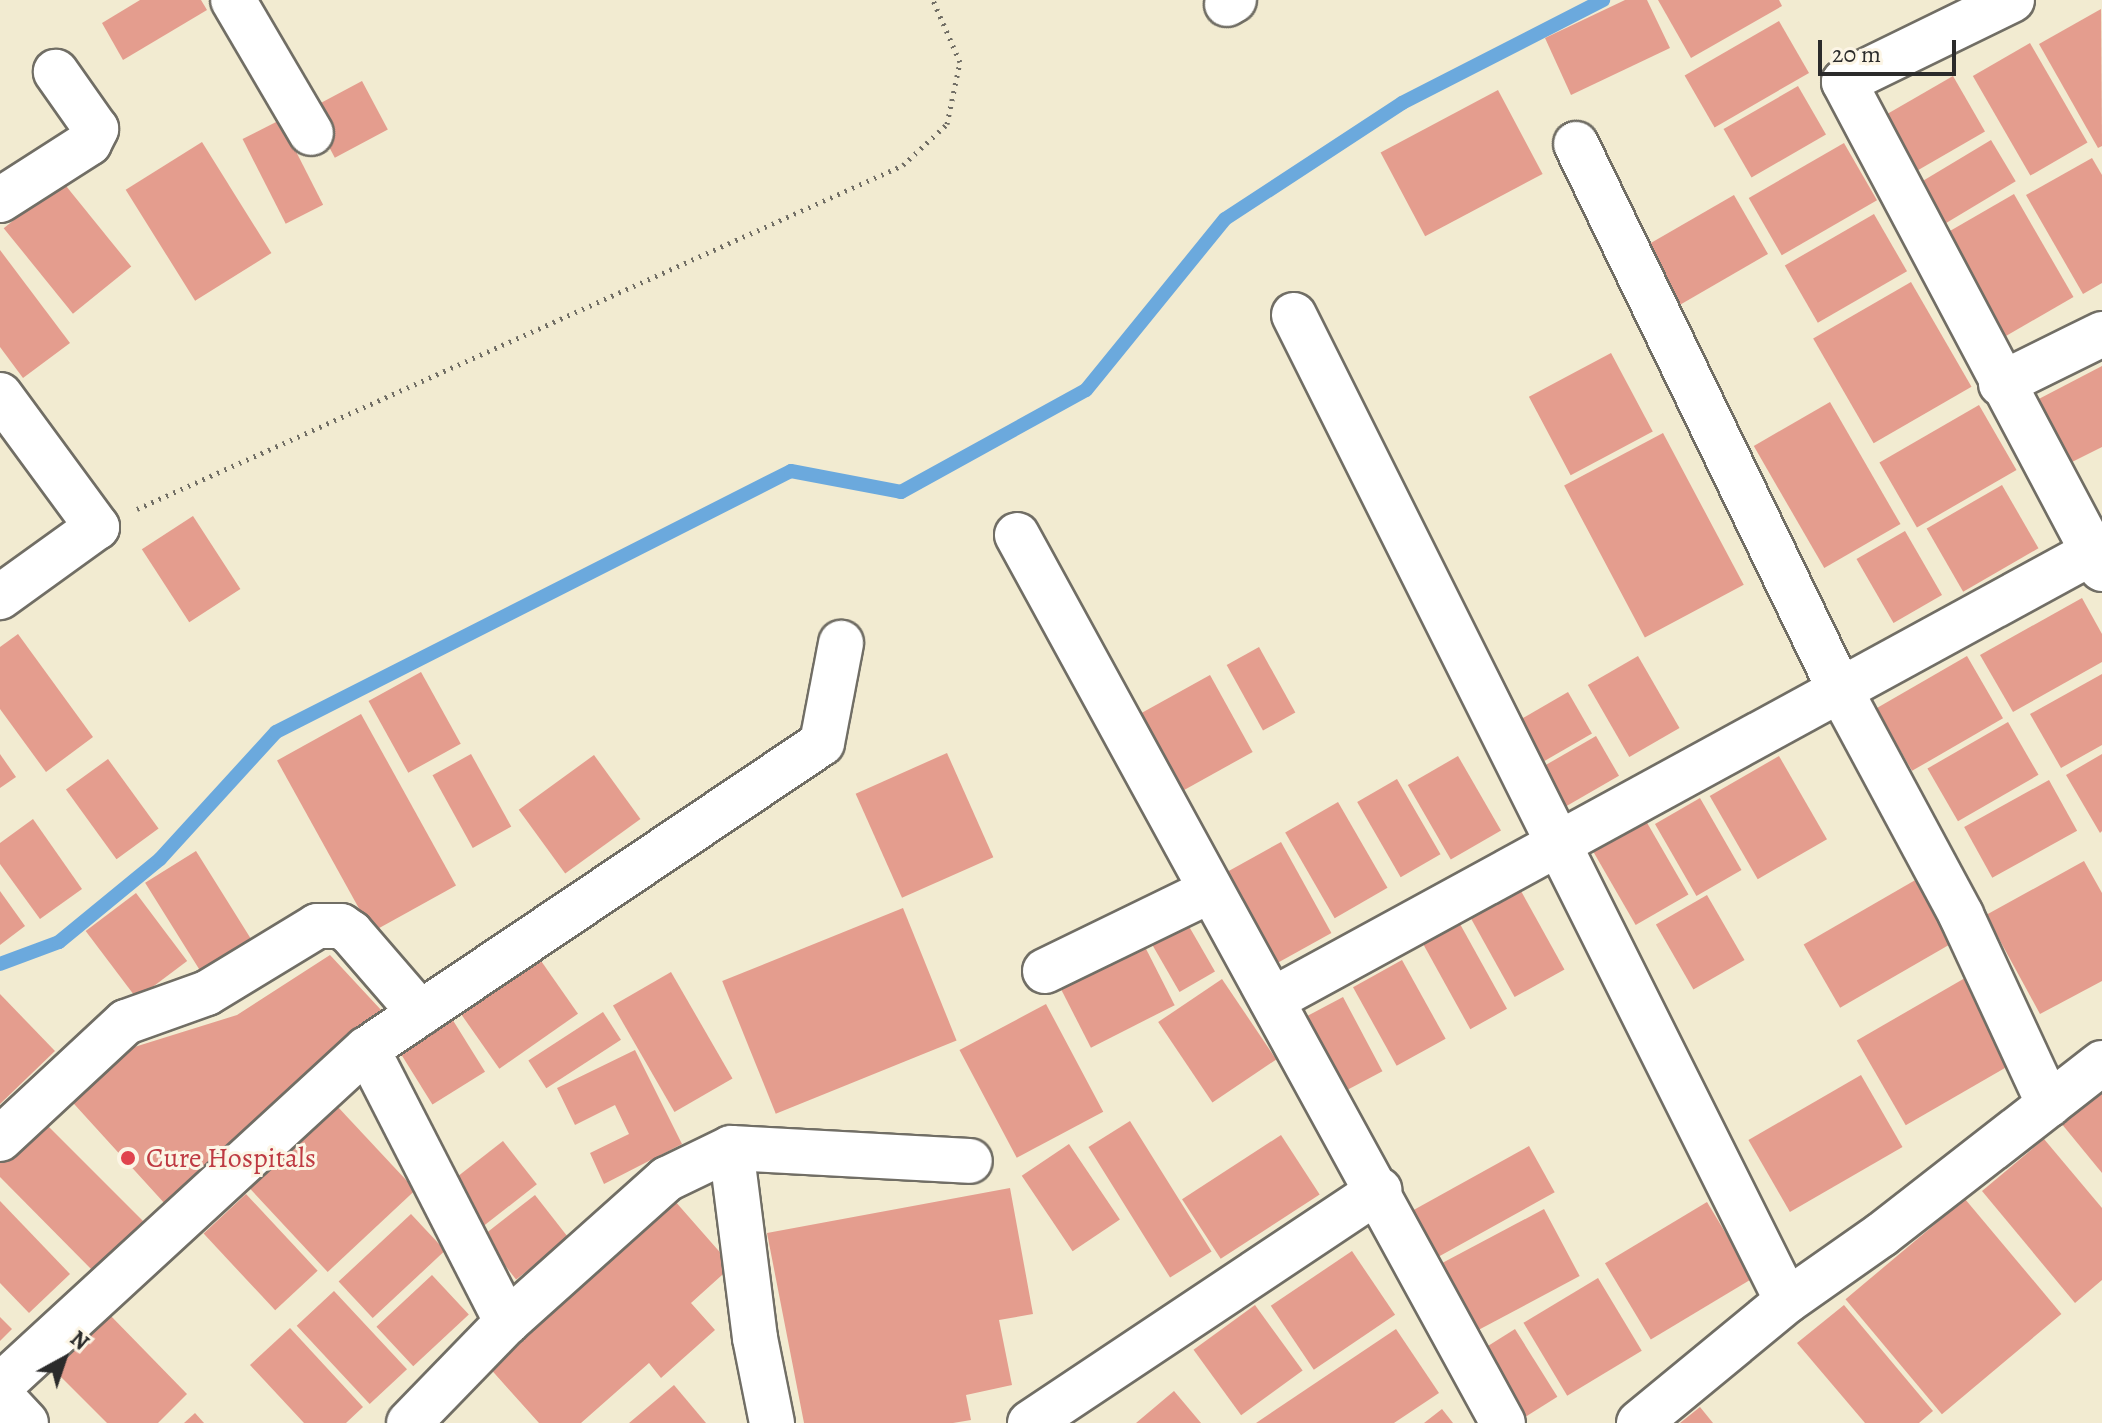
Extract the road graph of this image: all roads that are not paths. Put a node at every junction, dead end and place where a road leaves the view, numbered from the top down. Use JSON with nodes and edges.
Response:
{"nodes":[{"id":1,"x":233,"y":0,"type":"edge"},
{"id":2,"x":2012,"y":0,"type":"edge"},
{"id":3,"x":56,"y":72,"type":"dead end"},
{"id":4,"x":311,"y":133,"type":"dead end"},
{"id":5,"x":1576,"y":144,"type":"dead end"},
{"id":6,"x":0,"y":200,"type":"edge"},
{"id":7,"x":1294,"y":315,"type":"dead end"},
{"id":8,"x":2102,"y":334,"type":"edge"},
{"id":9,"x":2001,"y":384,"type":"junction"},
{"id":10,"x":0,"y":395,"type":"edge"},
{"id":11,"x":1017,"y":535,"type":"dead end"},
{"id":12,"x":2098,"y":560,"type":"edge"},
{"id":13,"x":0,"y":597,"type":"edge"},
{"id":14,"x":841,"y":643,"type":"dead end"},
{"id":15,"x":1839,"y":688,"type":"junction"},
{"id":16,"x":1555,"y":845,"type":"junction"},
{"id":17,"x":1210,"y":891,"type":"junction"},
{"id":18,"x":1045,"y":971,"type":"dead end"},
{"id":19,"x":1272,"y":1000,"type":"junction"},
{"id":20,"x":420,"y":1013,"type":"junction"},
{"id":21,"x":367,"y":1049,"type":"junction"},
{"id":22,"x":2102,"y":1063,"type":"edge"},
{"id":23,"x":2049,"y":1105,"type":"junction"},
{"id":24,"x":0,"y":1139,"type":"edge"},
{"id":25,"x":731,"y":1148,"type":"junction"},
{"id":26,"x":970,"y":1161,"type":"dead end"},
{"id":27,"x":1379,"y":1190,"type":"junction"},
{"id":28,"x":1787,"y":1301,"type":"junction"},
{"id":29,"x":507,"y":1322,"type":"junction"},
{"id":30,"x":0,"y":1386,"type":"edge"},
{"id":31,"x":0,"y":1395,"type":"edge"},
{"id":32,"x":417,"y":1420,"type":"edge"},
{"id":33,"x":26,"y":1423,"type":"edge"},
{"id":34,"x":772,"y":1423,"type":"edge"},
{"id":35,"x":1030,"y":1423,"type":"edge"},
{"id":36,"x":1503,"y":1423,"type":"edge"},
{"id":37,"x":1639,"y":1423,"type":"edge"}],
"edges":[{"from":1,"to":4,"type":"street"},
{"from":2,"to":9,"type":"street"},
{"from":3,"to":6,"type":"street"},
{"from":5,"to":15,"type":"street"},
{"from":7,"to":16,"type":"street"},
{"from":8,"to":9,"type":"street"},
{"from":9,"to":12,"type":"street"},
{"from":10,"to":13,"type":"street"},
{"from":11,"to":17,"type":"street"},
{"from":12,"to":15,"type":"street"},
{"from":14,"to":20,"type":"street"},
{"from":15,"to":16,"type":"street"},
{"from":15,"to":23,"type":"street"},
{"from":16,"to":19,"type":"street"},
{"from":16,"to":28,"type":"street"},
{"from":17,"to":18,"type":"street"},
{"from":17,"to":19,"type":"street"},
{"from":19,"to":27,"type":"street"},
{"from":20,"to":21,"type":"street"},
{"from":20,"to":24,"type":"street"},
{"from":21,"to":29,"type":"street"},
{"from":21,"to":30,"type":"street"},
{"from":22,"to":23,"type":"street"},
{"from":23,"to":28,"type":"street"},
{"from":25,"to":26,"type":"street"},
{"from":25,"to":29,"type":"street"},
{"from":25,"to":34,"type":"street"},
{"from":27,"to":35,"type":"street"},
{"from":27,"to":36,"type":"street"},
{"from":28,"to":37,"type":"street"},
{"from":29,"to":32,"type":"street"},
{"from":31,"to":33,"type":"street"}]}
